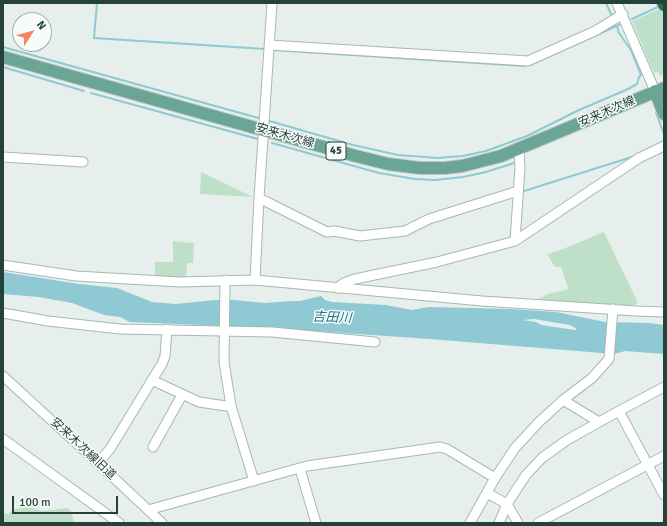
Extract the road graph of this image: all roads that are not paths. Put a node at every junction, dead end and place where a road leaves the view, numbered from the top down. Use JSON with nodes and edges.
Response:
{"nodes":[{"id":1,"x":272,"y":3,"type":"edge"},
{"id":2,"x":617,"y":3,"type":"edge"},
{"id":3,"x":623,"y":14,"type":"junction"},
{"id":4,"x":270,"y":45,"type":"junction"},
{"id":5,"x":3,"y":57,"type":"edge"},
{"id":6,"x":660,"y":89,"type":"edge"},
{"id":7,"x":664,"y":114,"type":"edge"},
{"id":8,"x":263,"y":130,"type":"junction"},
{"id":9,"x":664,"y":146,"type":"edge"},
{"id":10,"x":519,"y":150,"type":"junction"},
{"id":11,"x":3,"y":157,"type":"edge"},
{"id":12,"x":83,"y":162,"type":"dead end"},
{"id":13,"x":518,"y":191,"type":"junction"},
{"id":14,"x":259,"y":198,"type":"junction"},
{"id":15,"x":515,"y":241,"type":"junction"},
{"id":16,"x":3,"y":265,"type":"edge"},
{"id":17,"x":255,"y":280,"type":"junction"},
{"id":18,"x":224,"y":282,"type":"junction"},
{"id":19,"x":337,"y":288,"type":"junction"},
{"id":20,"x":613,"y":310,"type":"junction"},
{"id":21,"x":664,"y":312,"type":"edge"},
{"id":22,"x":3,"y":313,"type":"edge"},
{"id":23,"x":167,"y":330,"type":"junction"},
{"id":24,"x":223,"y":330,"type":"junction"},
{"id":25,"x":375,"y":342,"type":"dead end"},
{"id":26,"x":3,"y":376,"type":"edge"},
{"id":27,"x":152,"y":380,"type":"junction"},
{"id":28,"x":664,"y":387,"type":"edge"},
{"id":29,"x":182,"y":395,"type":"junction"},
{"id":30,"x":563,"y":400,"type":"junction"},
{"id":31,"x":231,"y":406,"type":"junction"},
{"id":32,"x":619,"y":411,"type":"junction"},
{"id":33,"x":599,"y":422,"type":"junction"},
{"id":34,"x":3,"y":439,"type":"edge"},
{"id":35,"x":153,"y":447,"type":"dead end"},
{"id":36,"x":664,"y":456,"type":"edge"},
{"id":37,"x":98,"y":463,"type":"junction"},
{"id":38,"x":647,"y":464,"type":"junction"},
{"id":39,"x":300,"y":469,"type":"junction"},
{"id":40,"x":495,"y":478,"type":"junction"},
{"id":41,"x":254,"y":481,"type":"junction"},
{"id":42,"x":487,"y":493,"type":"junction"},
{"id":43,"x":664,"y":495,"type":"edge"},
{"id":44,"x":507,"y":504,"type":"junction"},
{"id":45,"x":148,"y":510,"type":"junction"},
{"id":46,"x":119,"y":523,"type":"edge"},
{"id":47,"x":162,"y":523,"type":"edge"},
{"id":48,"x":316,"y":523,"type":"edge"},
{"id":49,"x":470,"y":523,"type":"edge"},
{"id":50,"x":499,"y":523,"type":"edge"},
{"id":51,"x":518,"y":523,"type":"edge"},
{"id":52,"x":538,"y":523,"type":"edge"}],
"edges":[{"from":1,"to":4,"type":"street"},
{"from":2,"to":3,"type":"street"},
{"from":3,"to":4,"type":"street"},
{"from":3,"to":6,"type":"street"},
{"from":4,"to":8,"type":"street"},
{"from":5,"to":8,"type":"main road","name":"安来木次線","number":"45"},
{"from":6,"to":7,"type":"main road"},
{"from":6,"to":10,"type":"main road","name":"安来木次線","number":"45"},
{"from":8,"to":10,"type":"main road","name":"安来木次線","number":"45"},
{"from":8,"to":14,"type":"street"},
{"from":9,"to":15,"type":"street"},
{"from":10,"to":13,"type":"street"},
{"from":11,"to":12,"type":"street"},
{"from":13,"to":14,"type":"street"},
{"from":13,"to":15,"type":"street"},
{"from":14,"to":17,"type":"street"},
{"from":15,"to":19,"type":"street"},
{"from":16,"to":18,"type":"street"},
{"from":17,"to":18,"type":"street"},
{"from":17,"to":19,"type":"street"},
{"from":18,"to":24,"type":"street"},
{"from":19,"to":20,"type":"street"},
{"from":20,"to":21,"type":"street"},
{"from":20,"to":30,"type":"street"},
{"from":22,"to":23,"type":"street"},
{"from":23,"to":24,"type":"street"},
{"from":23,"to":27,"type":"street"},
{"from":24,"to":25,"type":"street"},
{"from":24,"to":31,"type":"street"},
{"from":26,"to":37,"type":"street","name":"安来木次線旧道"},
{"from":27,"to":29,"type":"street"},
{"from":27,"to":37,"type":"street"},
{"from":28,"to":32,"type":"street"},
{"from":29,"to":31,"type":"street"},
{"from":29,"to":35,"type":"street"},
{"from":30,"to":33,"type":"street"},
{"from":30,"to":40,"type":"street"},
{"from":31,"to":41,"type":"street"},
{"from":32,"to":33,"type":"street"},
{"from":32,"to":38,"type":"street"},
{"from":33,"to":44,"type":"street"},
{"from":34,"to":46,"type":"street"},
{"from":36,"to":38,"type":"street"},
{"from":37,"to":45,"type":"street","name":"安来木次線旧道"},
{"from":38,"to":43,"type":"street"},
{"from":38,"to":52,"type":"street"},
{"from":39,"to":40,"type":"street"},
{"from":39,"to":41,"type":"street"},
{"from":39,"to":48,"type":"street"},
{"from":40,"to":42,"type":"street"},
{"from":41,"to":45,"type":"street"},
{"from":42,"to":44,"type":"street"},
{"from":42,"to":49,"type":"street"},
{"from":44,"to":50,"type":"street"},
{"from":44,"to":51,"type":"street"},
{"from":45,"to":47,"type":"street","name":"安来木次線旧道"}]}
